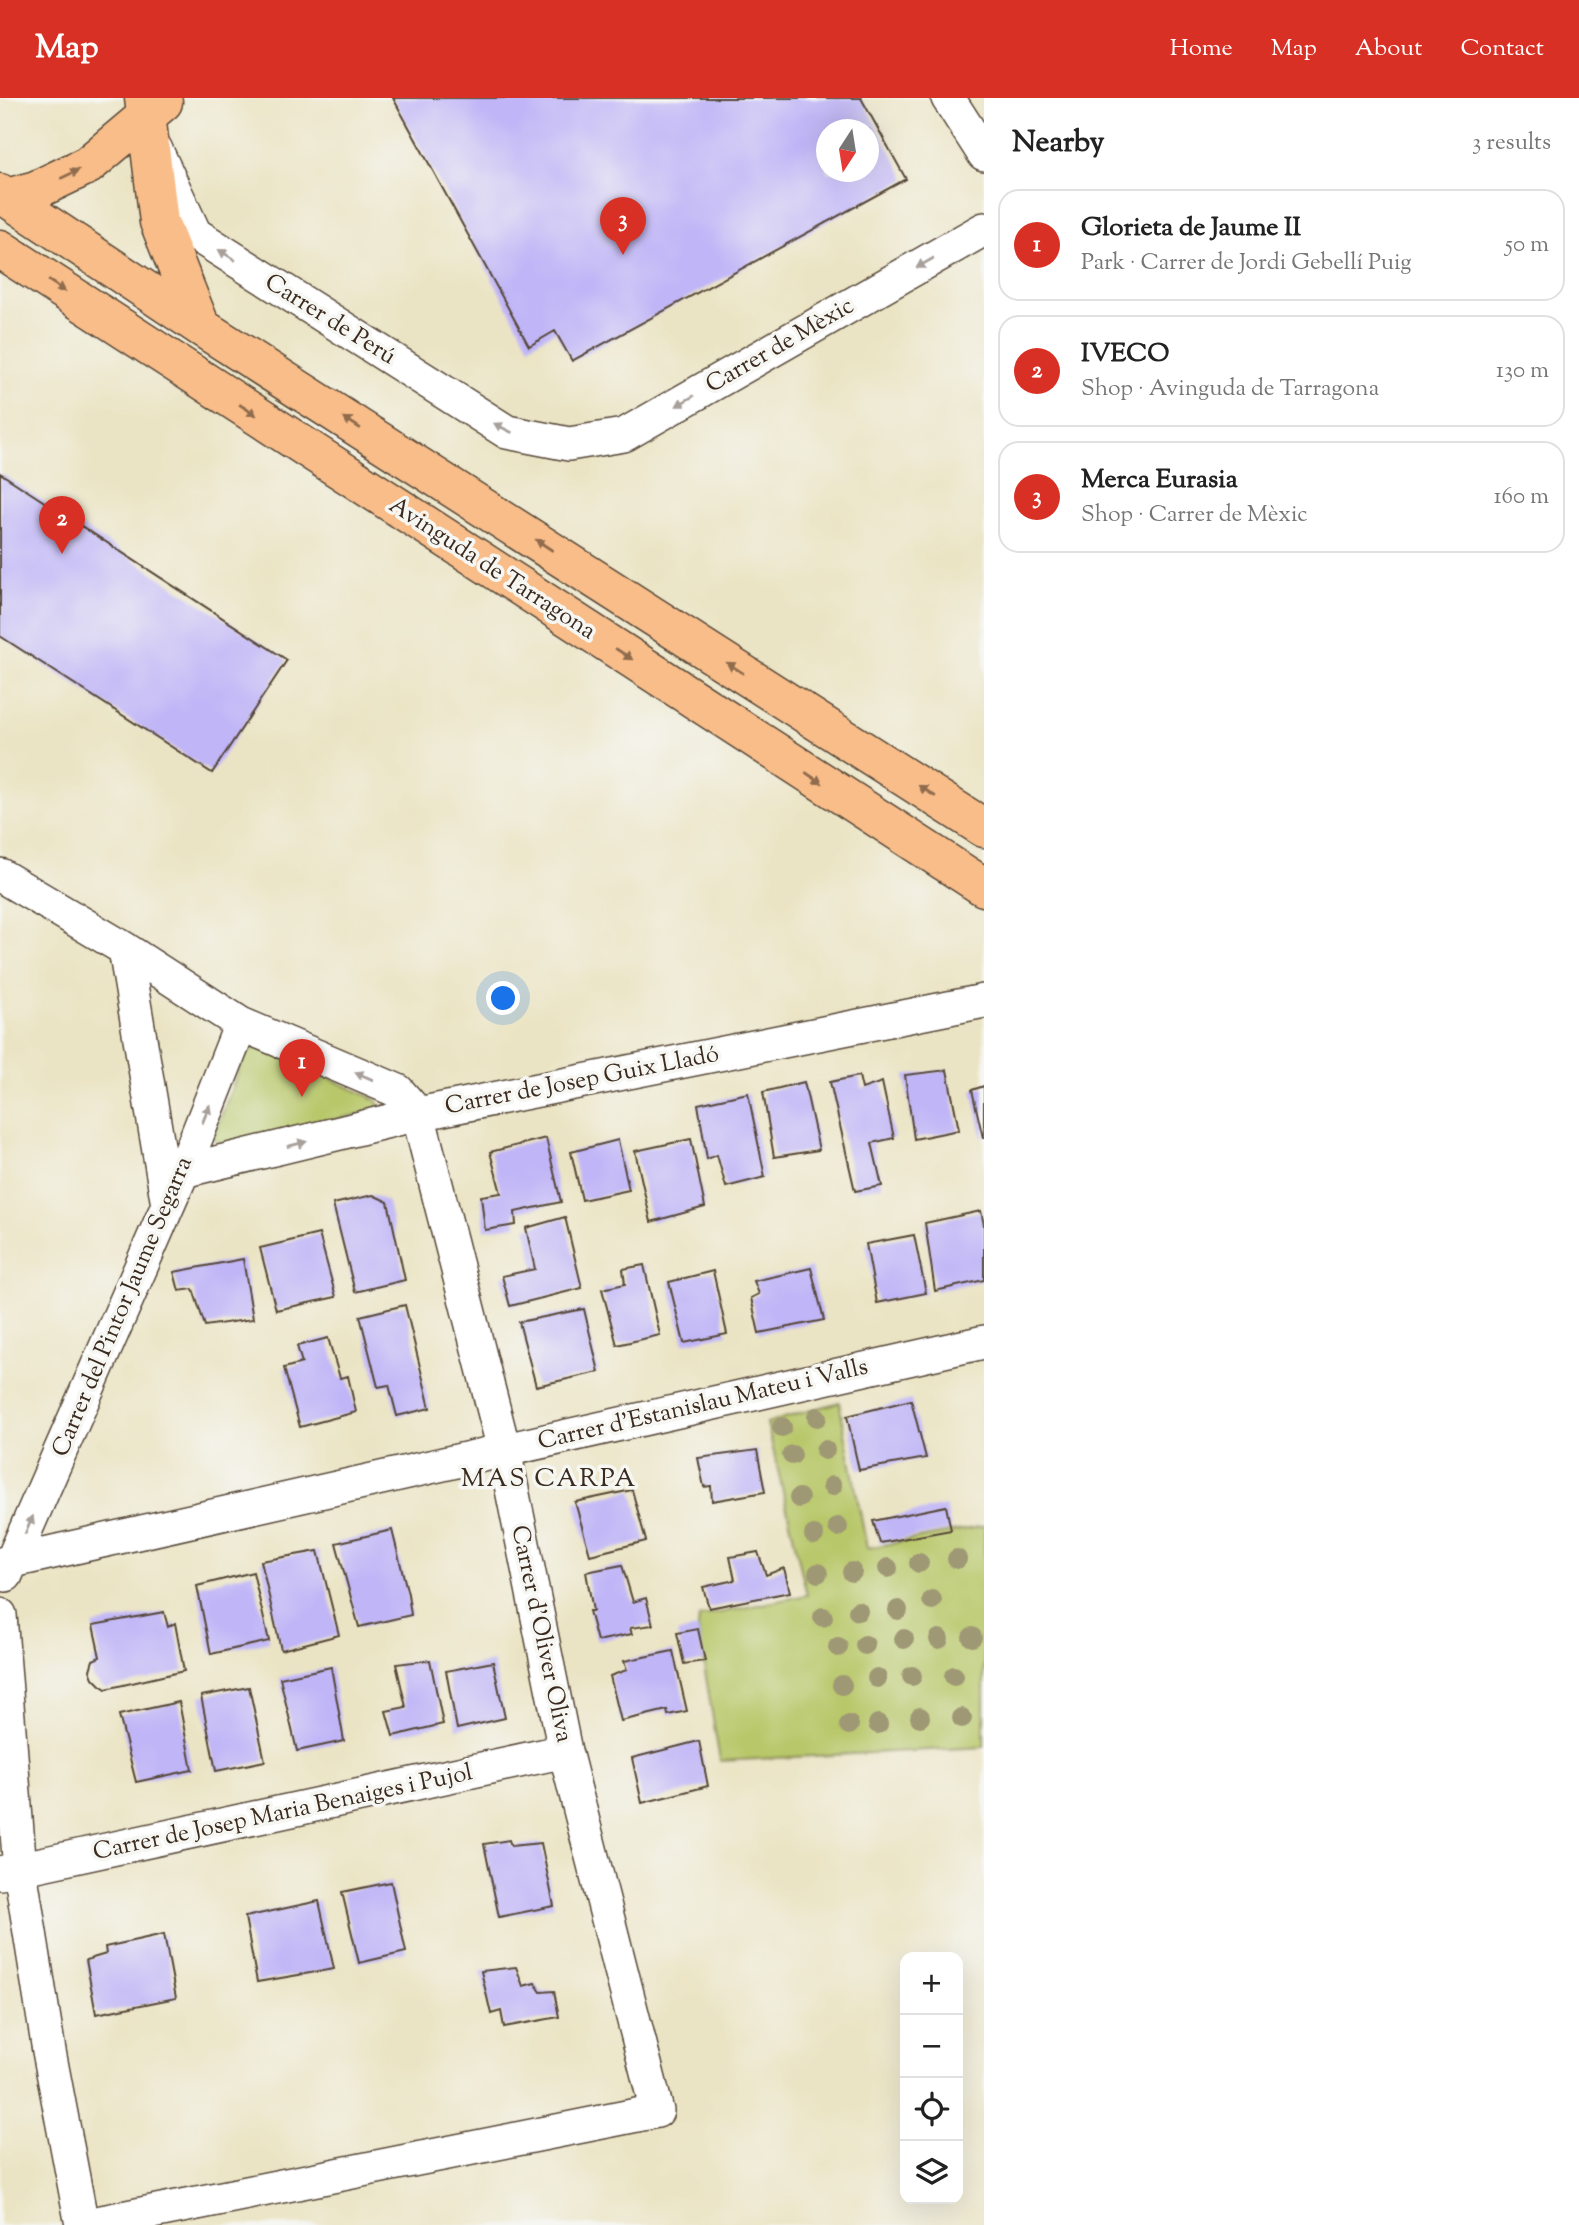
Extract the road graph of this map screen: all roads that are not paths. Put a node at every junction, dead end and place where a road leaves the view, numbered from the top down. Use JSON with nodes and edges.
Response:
{"nodes":[{"id":1,"x":948,"y":98,"type":"edge"},
{"id":2,"x":151,"y":111,"type":"edge"},
{"id":3,"x":984,"y":154,"type":"edge"},
{"id":4,"x":2,"y":196,"type":"edge"},
{"id":5,"x":984,"y":229,"type":"edge"},
{"id":6,"x":0,"y":249,"type":"edge"},
{"id":7,"x":201,"y":327,"type":"junction"},
{"id":8,"x":569,"y":444,"type":"joint"},
{"id":9,"x":984,"y":828,"type":"edge"},
{"id":10,"x":0,"y":875,"type":"edge"},
{"id":11,"x":984,"y":887,"type":"edge"},
{"id":12,"x":125,"y":950,"type":"junction"},
{"id":13,"x":984,"y":1001,"type":"edge"},
{"id":14,"x":241,"y":1024,"type":"junction"},
{"id":15,"x":418,"y":1114,"type":"junction"},
{"id":16,"x":183,"y":1171,"type":"junction"},
{"id":17,"x":168,"y":1205,"type":"junction"},
{"id":18,"x":984,"y":1342,"type":"edge"},
{"id":19,"x":504,"y":1450,"type":"junction"},
{"id":20,"x":4,"y":1571,"type":"edge"},
{"id":21,"x":0,"y":1615,"type":"edge"},
{"id":22,"x":565,"y":1751,"type":"junction"},
{"id":23,"x":10,"y":1872,"type":"edge"},
{"id":24,"x":84,"y":2225,"type":"edge"}],
"edges":[{"from":1,"to":3,"type":"street"},
{"from":4,"to":2,"type":"main road","one_way":true},
{"from":2,"to":7,"type":"main road"},
{"from":8,"to":2,"type":"street","name":"Carrer de Perú","one_way":true},
{"from":4,"to":7,"type":"main road","name":"Avinguda de Tarragona"},
{"from":5,"to":8,"type":"street","name":"Carrer de Mèxic","one_way":true},
{"from":6,"to":11,"type":"main road","name":"Avinguda de Tarragona","one_way":true},
{"from":9,"to":7,"type":"main road","name":"Avinguda de Tarragona","one_way":true},
{"from":10,"to":12,"type":"street"},
{"from":12,"to":14,"type":"street"},
{"from":12,"to":17,"type":"street"},
{"from":13,"to":15,"type":"street","name":"Carrer de Josep Guix Lladó"},
{"from":15,"to":14,"type":"street","one_way":true},
{"from":16,"to":14,"type":"street","name":"Carrer del Pintor Jaume Segarra","one_way":true},
{"from":16,"to":15,"type":"street","name":"Carrer de Josep Guix Lladó","one_way":true},
{"from":15,"to":19,"type":"street","name":"Carrer d'Oliver Oliva"},
{"from":16,"to":17,"type":"street","name":"Carrer del Pintor Jaume Segarra"},
{"from":20,"to":17,"type":"street","name":"Carrer del Pintor Jaume Segarra","one_way":true},
{"from":18,"to":19,"type":"street","name":"Carrer d'Estanislau Mateu i Valls"},
{"from":19,"to":20,"type":"street","name":"Carrer d'Estanislau Mateu i Valls"},
{"from":19,"to":22,"type":"street","name":"Carrer d'Oliver Oliva"},
{"from":21,"to":23,"type":"street"},
{"from":22,"to":23,"type":"street","name":"Carrer de Josep Maria Benaiges i Pujol"},
{"from":22,"to":24,"type":"street","name":"Carrer d'Oliver Oliva"},
{"from":23,"to":24,"type":"street"}]}
